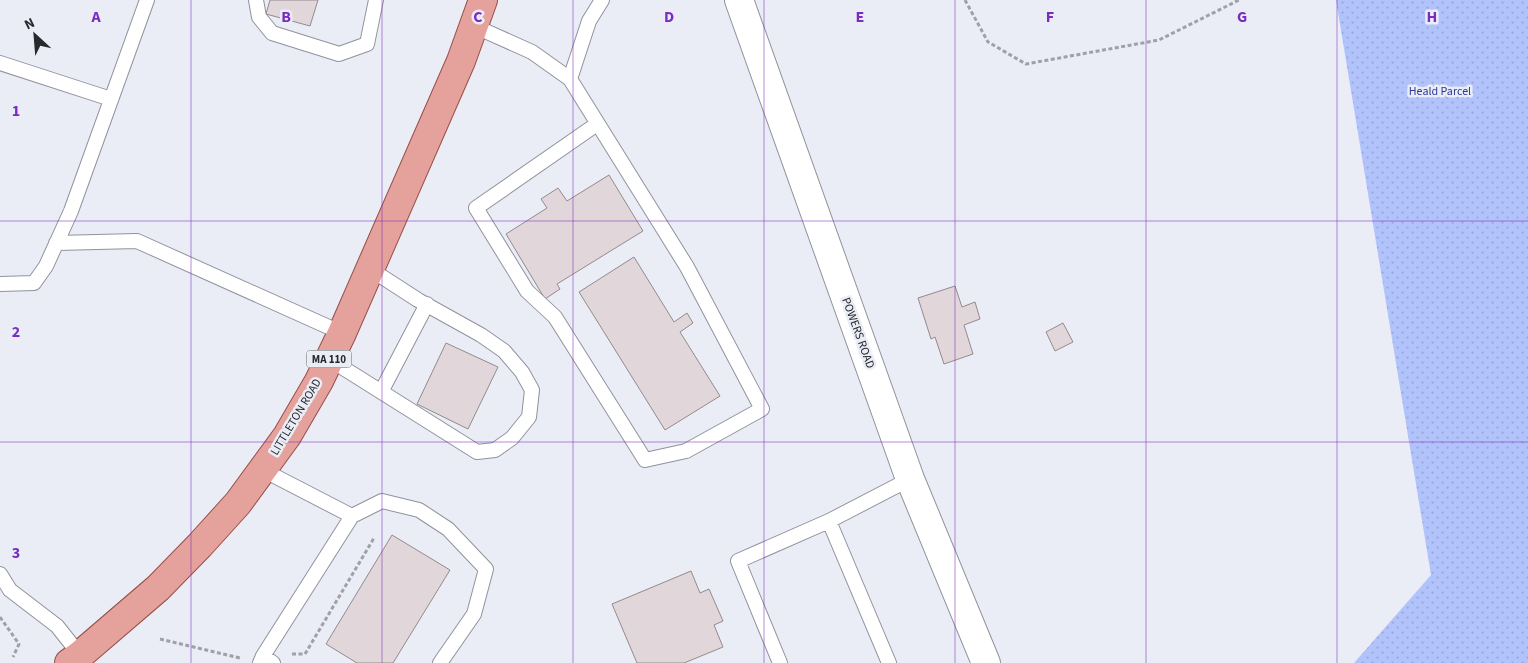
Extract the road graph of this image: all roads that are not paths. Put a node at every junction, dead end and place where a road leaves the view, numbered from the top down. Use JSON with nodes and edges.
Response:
{"nodes":[{"id":1,"x":147,"y":0,"type":"edge"},
{"id":2,"x":256,"y":0,"type":"edge"},
{"id":3,"x":376,"y":0,"type":"edge"},
{"id":4,"x":483,"y":0,"type":"edge"},
{"id":5,"x":602,"y":0,"type":"edge"},
{"id":6,"x":739,"y":0,"type":"edge"},
{"id":7,"x":474,"y":26,"type":"junction"},
{"id":8,"x":0,"y":63,"type":"edge"},
{"id":9,"x":570,"y":79,"type":"junction"},
{"id":10,"x":111,"y":99,"type":"junction"},
{"id":11,"x":598,"y":124,"type":"junction"},
{"id":12,"x":56,"y":243,"type":"junction"},
{"id":13,"x":370,"y":269,"type":"junction"},
{"id":14,"x":0,"y":284,"type":"edge"},
{"id":15,"x":426,"y":304,"type":"junction"},
{"id":16,"x":342,"y":333,"type":"junction"},
{"id":17,"x":330,"y":359,"type":"junction"},
{"id":18,"x":381,"y":392,"type":"junction"},
{"id":19,"x":262,"y":470,"type":"junction"},
{"id":20,"x":910,"y":479,"type":"junction"},
{"id":21,"x":352,"y":516,"type":"junction"},
{"id":22,"x":829,"y":521,"type":"junction"},
{"id":23,"x":0,"y":574,"type":"edge"},
{"id":24,"x":5,"y":593,"type":"edge"},
{"id":25,"x":78,"y":660,"type":"edge"},
{"id":26,"x":265,"y":661,"type":"edge"},
{"id":27,"x":440,"y":663,"type":"edge"},
{"id":28,"x":780,"y":663,"type":"edge"},
{"id":29,"x":889,"y":663,"type":"edge"},
{"id":30,"x":986,"y":663,"type":"edge"}],
"edges":[{"from":1,"to":10,"type":"lane"},
{"from":2,"to":3,"type":"lane"},
{"from":4,"to":7,"type":"main road","name":"LITTLETON ROAD","number":"MA 110"},
{"from":5,"to":9,"type":"lane"},
{"from":6,"to":20,"type":"main road","name":"POWERS ROAD"},
{"from":7,"to":9,"type":"lane"},
{"from":7,"to":13,"type":"main road","name":"LITTLETON ROAD","number":"MA 110"},
{"from":8,"to":10,"type":"lane"},
{"from":9,"to":11,"type":"lane"},
{"from":10,"to":12,"type":"lane"},
{"from":11,"to":11,"type":"lane"},
{"from":12,"to":14,"type":"lane"},
{"from":12,"to":16,"type":"lane"},
{"from":13,"to":15,"type":"lane"},
{"from":13,"to":16,"type":"main road","name":"LITTLETON ROAD","number":"MA 110"},
{"from":15,"to":18,"type":"lane"},
{"from":15,"to":18,"type":"lane"},
{"from":16,"to":17,"type":"main road","name":"LITTLETON ROAD","number":"MA 110"},
{"from":17,"to":18,"type":"lane"},
{"from":17,"to":19,"type":"main road","name":"LITTLETON ROAD","number":"MA 110"},
{"from":19,"to":21,"type":"lane"},
{"from":19,"to":25,"type":"main road","name":"LITTLETON ROAD","number":"MA 110"},
{"from":20,"to":22,"type":"lane"},
{"from":20,"to":30,"type":"main road","name":"POWERS ROAD"},
{"from":21,"to":26,"type":"lane"},
{"from":21,"to":27,"type":"lane"},
{"from":22,"to":28,"type":"lane"},
{"from":22,"to":29,"type":"lane"},
{"from":23,"to":24,"type":"lane"},
{"from":24,"to":25,"type":"lane"}]}
